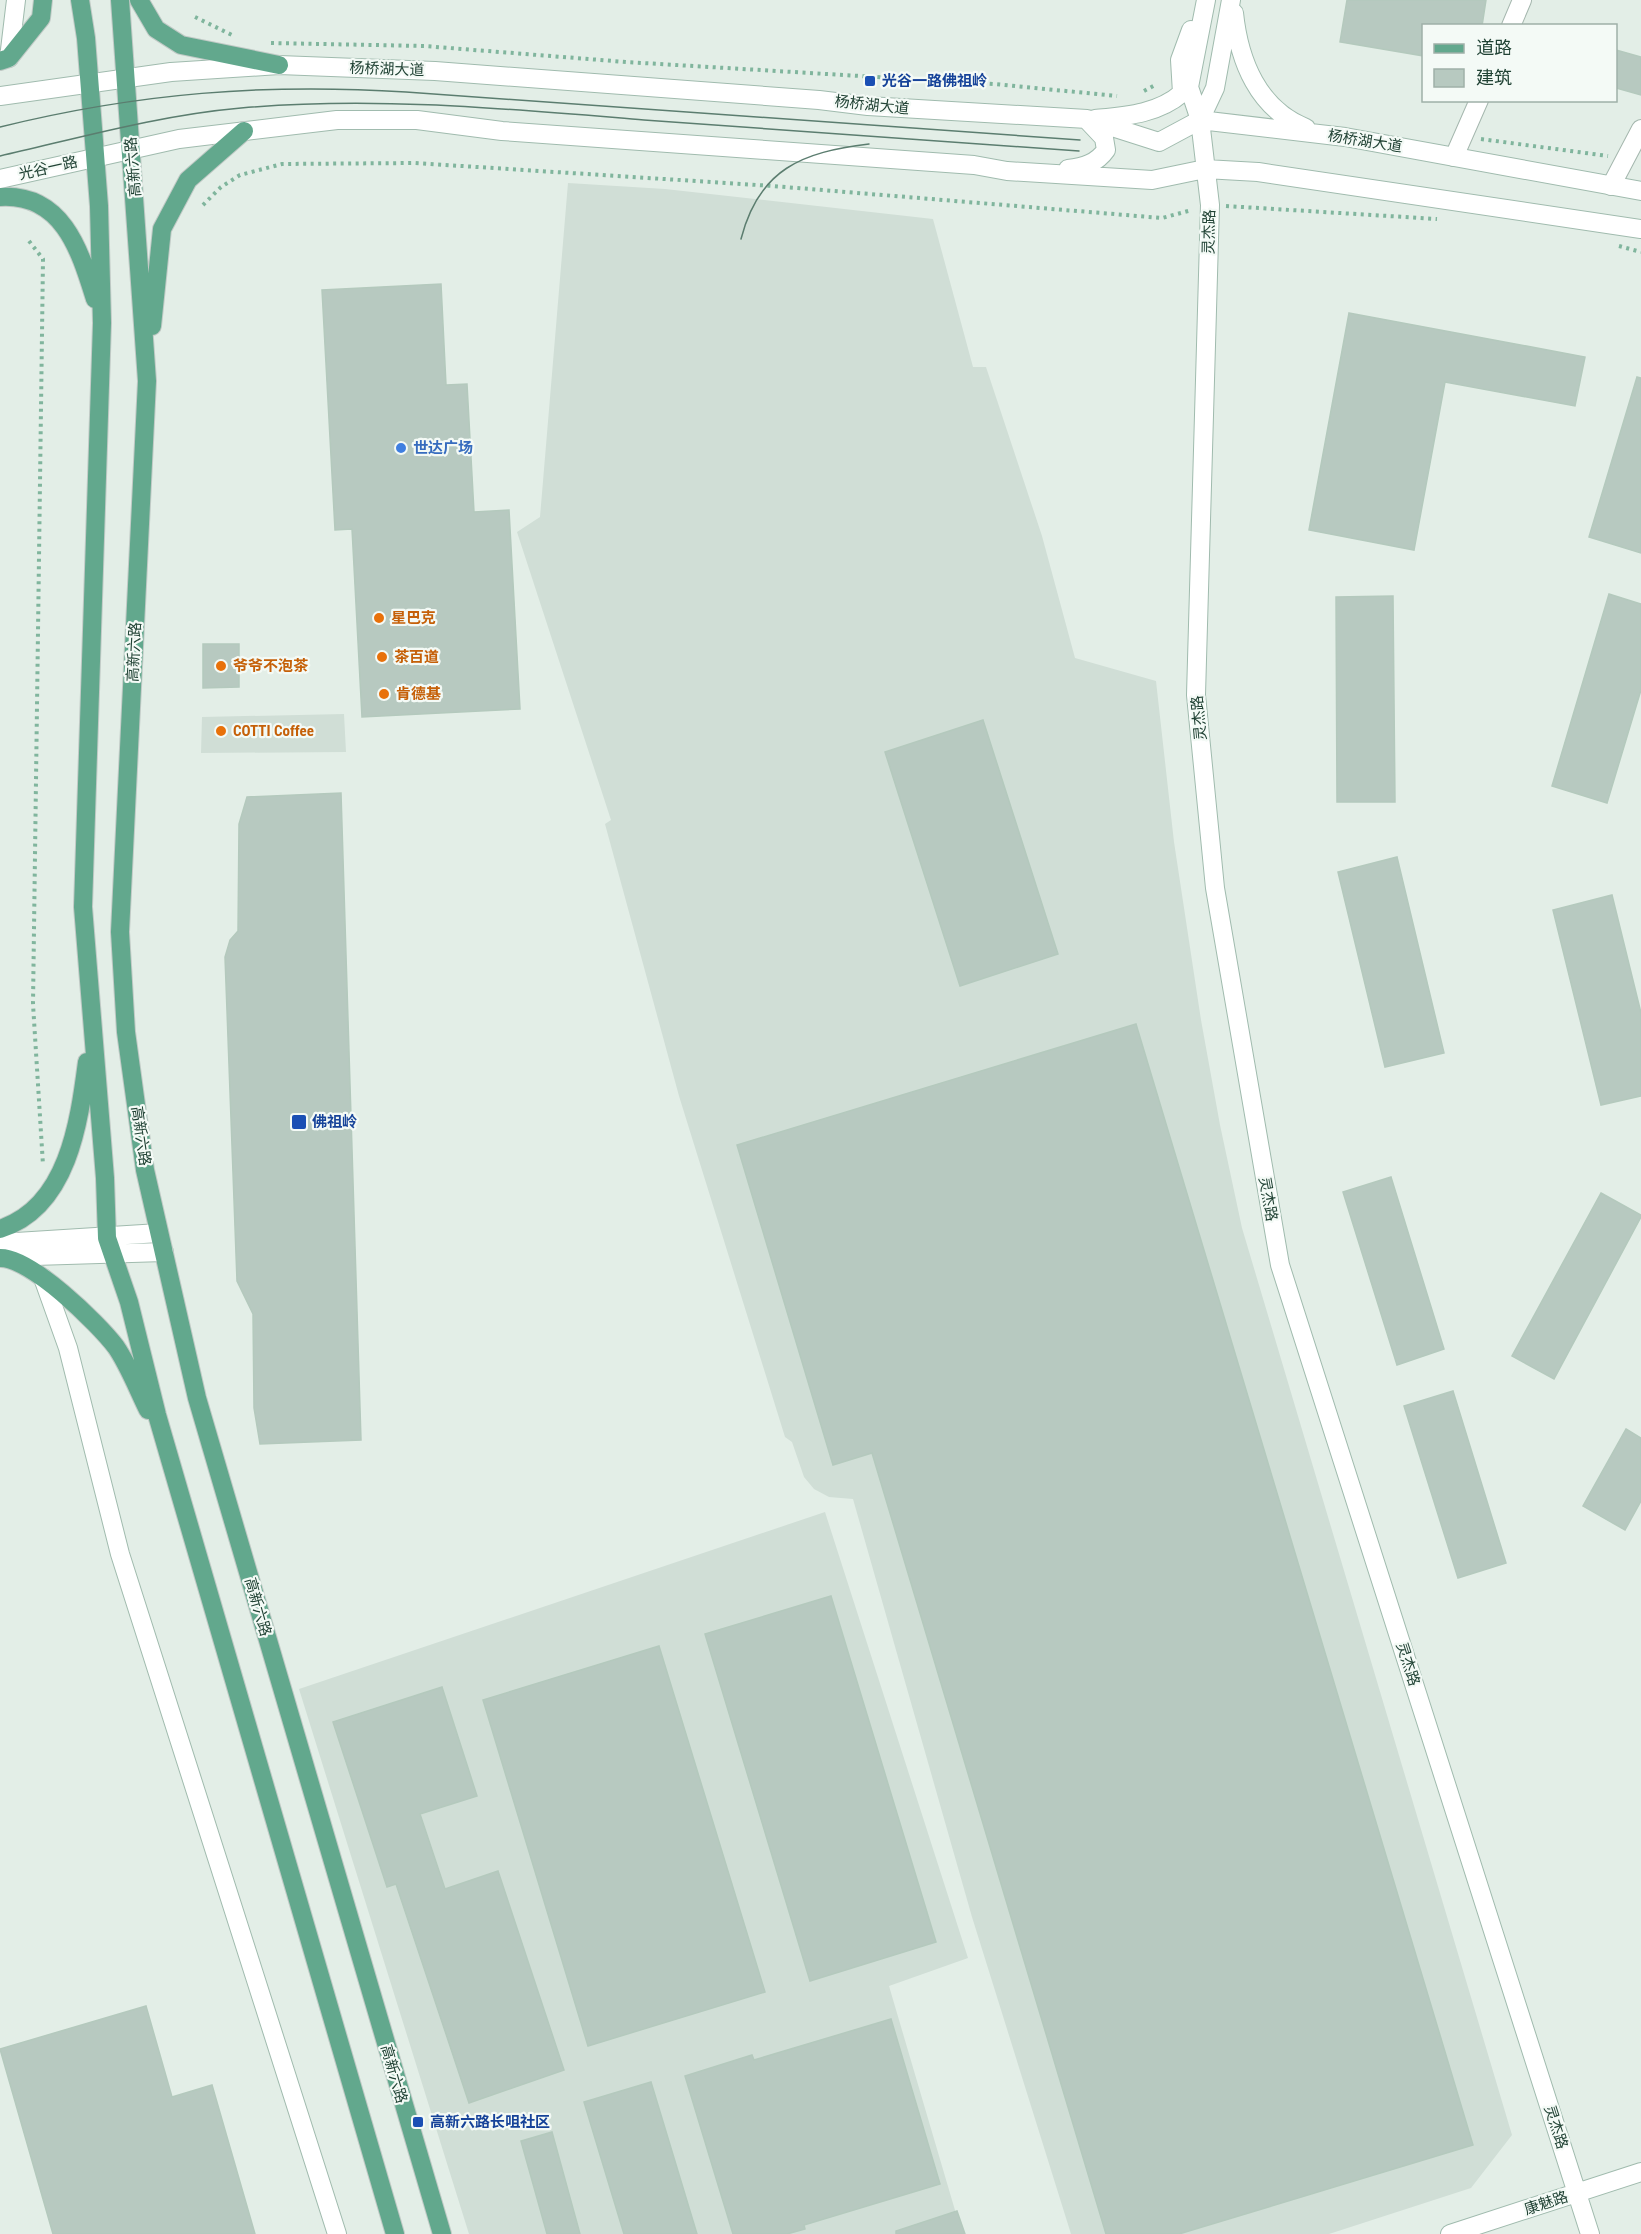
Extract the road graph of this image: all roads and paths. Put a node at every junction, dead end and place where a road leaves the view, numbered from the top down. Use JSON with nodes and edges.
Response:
{"nodes":[{"id":1,"x":16,"y":0,"type":"edge"},
{"id":2,"x":43,"y":0,"type":"edge"},
{"id":3,"x":80,"y":0,"type":"edge"},
{"id":4,"x":120,"y":0,"type":"edge"},
{"id":5,"x":139,"y":0,"type":"edge"},
{"id":6,"x":1204,"y":0,"type":"edge"},
{"id":7,"x":1232,"y":0,"type":"edge"},
{"id":8,"x":1522,"y":0,"type":"edge"},
{"id":9,"x":195,"y":17,"type":"dead end"},
{"id":10,"x":1512,"y":24,"type":"edge"},
{"id":11,"x":241,"y":38,"type":"dead end"},
{"id":12,"x":267,"y":43,"type":"dead end"},
{"id":13,"x":4,"y":59,"type":"edge"},
{"id":14,"x":279,"y":65,"type":"junction"},
{"id":15,"x":126,"y":78,"type":"junction"},
{"id":16,"x":90,"y":83,"type":"junction"},
{"id":17,"x":1157,"y":84,"type":"dead end"},
{"id":18,"x":1137,"y":94,"type":"dead end"},
{"id":19,"x":0,"y":96,"type":"edge"},
{"id":20,"x":1122,"y":96,"type":"dead end"},
{"id":21,"x":1478,"y":102,"type":"edge"},
{"id":22,"x":1087,"y":119,"type":"junction"},
{"id":23,"x":1200,"y":120,"type":"junction"},
{"id":24,"x":1641,"y":129,"type":"edge"},
{"id":25,"x":244,"y":131,"type":"junction"},
{"id":26,"x":1324,"y":135,"type":"junction"},
{"id":27,"x":132,"y":149,"type":"junction"},
{"id":28,"x":1454,"y":157,"type":"junction"},
{"id":29,"x":96,"y":158,"type":"junction"},
{"id":30,"x":1205,"y":169,"type":"junction"},
{"id":31,"x":1043,"y":173,"type":"junction"},
{"id":32,"x":0,"y":179,"type":"edge"},
{"id":33,"x":1611,"y":186,"type":"junction"},
{"id":34,"x":1641,"y":191,"type":"edge"},
{"id":35,"x":0,"y":197,"type":"edge"},
{"id":36,"x":203,"y":205,"type":"dead end"},
{"id":37,"x":1210,"y":206,"type":"junction"},
{"id":38,"x":1443,"y":220,"type":"dead end"},
{"id":39,"x":1641,"y":229,"type":"edge"},
{"id":40,"x":30,"y":241,"type":"dead end"},
{"id":41,"x":1618,"y":246,"type":"dead end"},
{"id":42,"x":1641,"y":252,"type":"edge"},
{"id":43,"x":102,"y":323,"type":"junction"},
{"id":44,"x":147,"y":381,"type":"junction"},
{"id":45,"x":92,"y":1024,"type":"junction"},
{"id":46,"x":45,"y":1200,"type":"junction"},
{"id":47,"x":0,"y":1229,"type":"edge"},
{"id":48,"x":159,"y":1233,"type":"junction"},
{"id":49,"x":0,"y":1243,"type":"edge"},
{"id":50,"x":110,"y":1245,"type":"junction"},
{"id":51,"x":164,"y":1252,"type":"junction"},
{"id":52,"x":0,"y":1257,"type":"edge"},
{"id":53,"x":43,"y":1278,"type":"junction"},
{"id":54,"x":164,"y":1440,"type":"junction"},
{"id":55,"x":1641,"y":2172,"type":"edge"},
{"id":56,"x":1577,"y":2192,"type":"junction"},
{"id":57,"x":337,"y":2234,"type":"edge"},
{"id":58,"x":395,"y":2234,"type":"edge"},
{"id":59,"x":442,"y":2234,"type":"edge"},
{"id":60,"x":1450,"y":2234,"type":"edge"},
{"id":61,"x":1590,"y":2234,"type":"edge"}],
"edges":[{"from":1,"to":13,"type":"main road"},
{"from":2,"to":13,"type":"main road"},
{"from":3,"to":16,"type":"main road"},
{"from":4,"to":15,"type":"main road","name":"高新六路"},
{"from":5,"to":14,"type":"main road"},
{"from":6,"to":22,"type":"main road"},
{"from":6,"to":23,"type":"main road","name":"灵杰路"},
{"from":7,"to":23,"type":"main road"},
{"from":7,"to":26,"type":"main road"},
{"from":8,"to":10,"type":"main road"},
{"from":9,"to":11,"type":"path"},
{"from":12,"to":20,"type":"path"},
{"from":14,"to":15,"type":"main road","name":"杨桥湖大道"},
{"from":14,"to":22,"type":"main road","name":"杨桥湖大道"},
{"from":15,"to":16,"type":"main road","name":"杨桥湖大道"},
{"from":15,"to":27,"type":"main road","name":"高新六路"},
{"from":16,"to":19,"type":"main road"},
{"from":16,"to":29,"type":"main road"},
{"from":17,"to":18,"type":"path"},
{"from":21,"to":28,"type":"main road"},
{"from":22,"to":23,"type":"main road","name":"杨桥湖大道"},
{"from":22,"to":31,"type":"main road"},
{"from":23,"to":26,"type":"main road","name":"杨桥湖大道"},
{"from":23,"to":30,"type":"main road","name":"灵杰路"},
{"from":24,"to":33,"type":"main road"},
{"from":25,"to":27,"type":"main road"},
{"from":25,"to":31,"type":"main road"},
{"from":25,"to":44,"type":"main road"},
{"from":26,"to":28,"type":"main road","name":"杨桥湖大道"},
{"from":27,"to":29,"type":"main road"},
{"from":27,"to":44,"type":"main road","name":"高新六路"},
{"from":28,"to":33,"type":"main road","name":"杨桥湖大道"},
{"from":29,"to":32,"type":"main road","name":"光谷一路"},
{"from":29,"to":43,"type":"main road"},
{"from":30,"to":31,"type":"main road"},
{"from":30,"to":37,"type":"main road","name":"灵杰路"},
{"from":30,"to":39,"type":"main road"},
{"from":33,"to":34,"type":"main road","name":"杨桥湖大道"},
{"from":35,"to":43,"type":"main road"},
{"from":36,"to":37,"type":"path"},
{"from":37,"to":38,"type":"path"},
{"from":37,"to":56,"type":"main road","name":"灵杰路"},
{"from":40,"to":46,"type":"path"},
{"from":41,"to":42,"type":"path"},
{"from":43,"to":45,"type":"main road"},
{"from":44,"to":48,"type":"main road","name":"高新六路"},
{"from":45,"to":46,"type":"main road"},
{"from":45,"to":50,"type":"main road"},
{"from":46,"to":47,"type":"main road"},
{"from":48,"to":50,"type":"main road"},
{"from":48,"to":51,"type":"main road","name":"高新六路"},
{"from":49,"to":50,"type":"main road"},
{"from":50,"to":51,"type":"main road"},
{"from":50,"to":52,"type":"main road"},
{"from":50,"to":54,"type":"main road"},
{"from":51,"to":59,"type":"main road","name":"高新六路"},
{"from":52,"to":53,"type":"main road"},
{"from":53,"to":54,"type":"main road"},
{"from":53,"to":57,"type":"main road"},
{"from":54,"to":58,"type":"main road"},
{"from":55,"to":56,"type":"main road","name":"康魅路"},
{"from":56,"to":60,"type":"main road","name":"康魅路"},
{"from":56,"to":61,"type":"main road","name":"灵杰路"}]}
